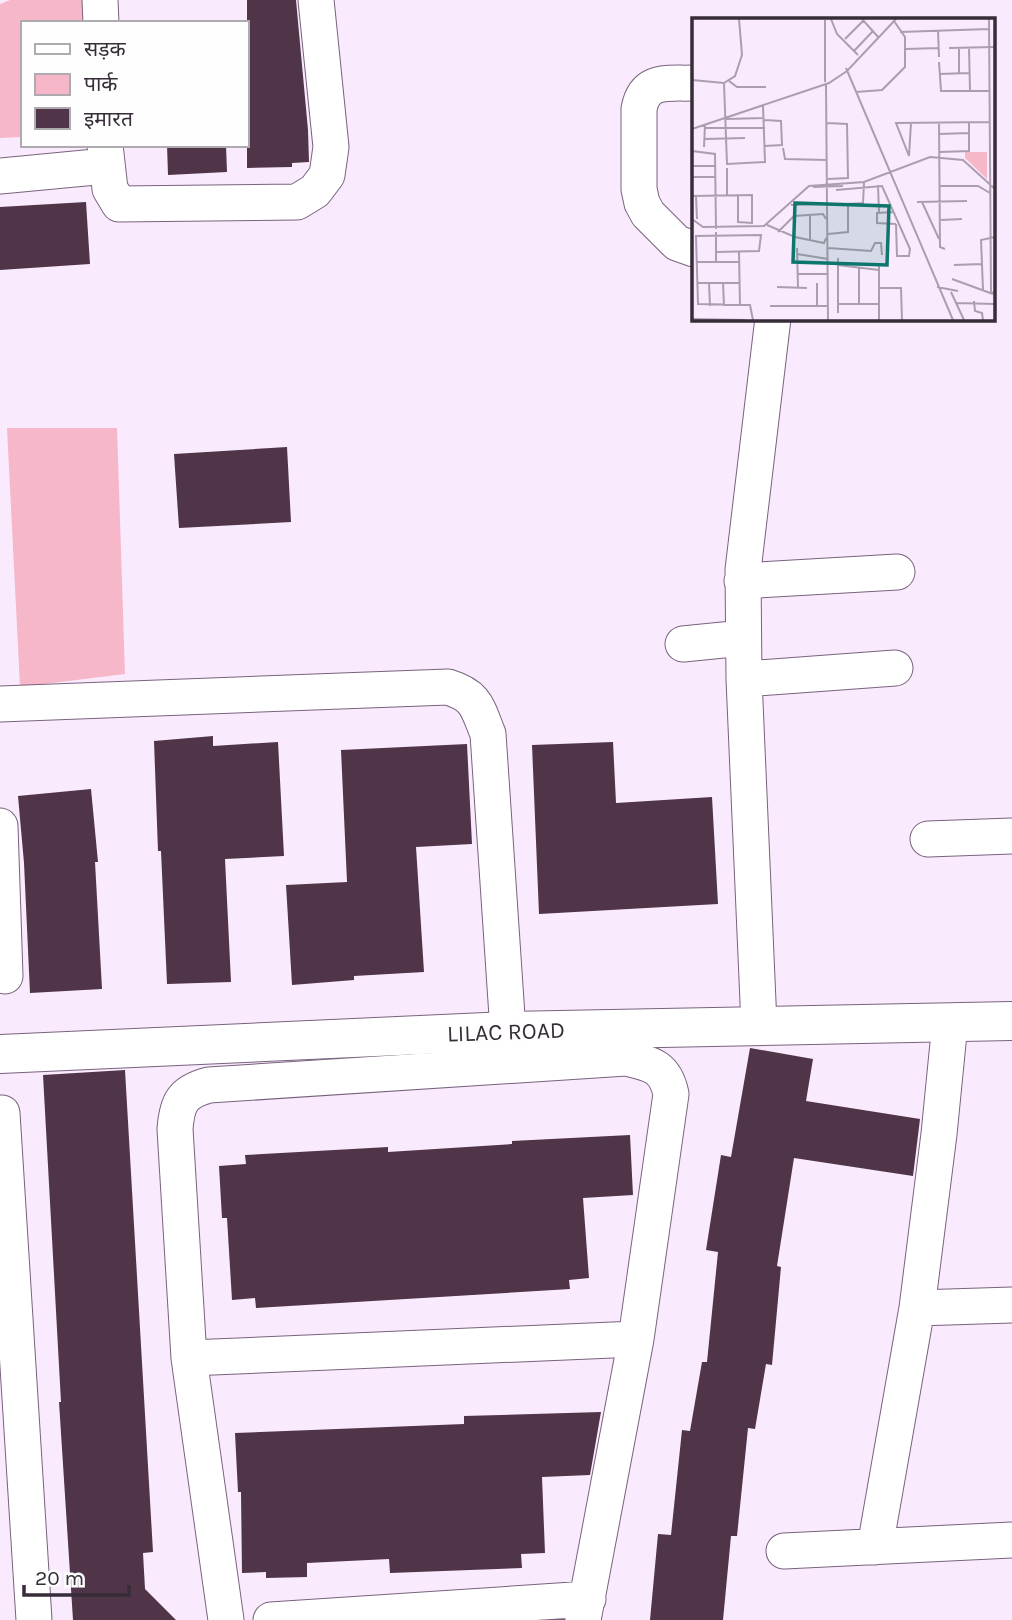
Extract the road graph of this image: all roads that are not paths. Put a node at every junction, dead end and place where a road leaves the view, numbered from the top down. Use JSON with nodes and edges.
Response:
{"nodes":[{"id":1,"x":100,"y":0,"type":"edge"},
{"id":2,"x":316,"y":0,"type":"edge"},
{"id":3,"x":101,"y":21,"type":"edge"},
{"id":4,"x":692,"y":83,"type":"edge"},
{"id":5,"x":106,"y":156,"type":"edge"},
{"id":6,"x":0,"y":176,"type":"edge"},
{"id":7,"x":692,"y":248,"type":"edge"},
{"id":8,"x":773,"y":320,"type":"edge"},
{"id":9,"x":897,"y":572,"type":"dead end"},
{"id":10,"x":743,"y":581,"type":"junction"},
{"id":11,"x":743,"y":638,"type":"junction"},
{"id":12,"x":683,"y":644,"type":"dead end"},
{"id":13,"x":895,"y":668,"type":"dead end"},
{"id":14,"x":744,"y":679,"type":"junction"},
{"id":15,"x":0,"y":704,"type":"edge"},
{"id":16,"x":0,"y":826,"type":"edge"},
{"id":17,"x":1012,"y":836,"type":"edge"},
{"id":18,"x":928,"y":839,"type":"dead end"},
{"id":19,"x":5,"y":976,"type":"dead end"},
{"id":20,"x":1012,"y":1021,"type":"edge"},
{"id":21,"x":950,"y":1023,"type":"junction"},
{"id":22,"x":759,"y":1025,"type":"junction"},
{"id":23,"x":508,"y":1031,"type":"junction"},
{"id":24,"x":0,"y":1054,"type":"edge"},
{"id":25,"x":2,"y":1114,"type":"dead end"},
{"id":26,"x":1012,"y":1305,"type":"edge"},
{"id":27,"x":917,"y":1308,"type":"junction"},
{"id":28,"x":636,"y":1339,"type":"junction"},
{"id":29,"x":189,"y":1358,"type":"junction"},
{"id":30,"x":1012,"y":1540,"type":"edge"},
{"id":31,"x":875,"y":1546,"type":"junction"},
{"id":32,"x":784,"y":1551,"type":"dead end"},
{"id":33,"x":586,"y":1609,"type":"edge"},
{"id":34,"x":34,"y":1620,"type":"edge"},
{"id":35,"x":226,"y":1620,"type":"edge"},
{"id":36,"x":271,"y":1620,"type":"edge"}],
"edges":[{"from":1,"to":3,"type":"street"},
{"from":2,"to":5,"type":"street"},
{"from":4,"to":7,"type":"street"},
{"from":5,"to":6,"type":"street"},
{"from":8,"to":10,"type":"street"},
{"from":9,"to":10,"type":"street"},
{"from":10,"to":11,"type":"street"},
{"from":11,"to":12,"type":"street"},
{"from":11,"to":14,"type":"street"},
{"from":13,"to":14,"type":"street"},
{"from":14,"to":22,"type":"street"},
{"from":15,"to":23,"type":"street"},
{"from":16,"to":19,"type":"street"},
{"from":17,"to":18,"type":"street"},
{"from":20,"to":21,"type":"street","name":"LILAC ROAD"},
{"from":21,"to":22,"type":"street","name":"LILAC ROAD"},
{"from":21,"to":27,"type":"street"},
{"from":22,"to":23,"type":"street","name":"LILAC ROAD"},
{"from":23,"to":24,"type":"street","name":"LILAC ROAD"},
{"from":25,"to":34,"type":"street"},
{"from":26,"to":27,"type":"street"},
{"from":27,"to":31,"type":"street"},
{"from":28,"to":29,"type":"street"},
{"from":28,"to":29,"type":"street"},
{"from":28,"to":33,"type":"street"},
{"from":29,"to":35,"type":"street"},
{"from":30,"to":31,"type":"street"},
{"from":31,"to":32,"type":"street"},
{"from":33,"to":36,"type":"street"}]}
